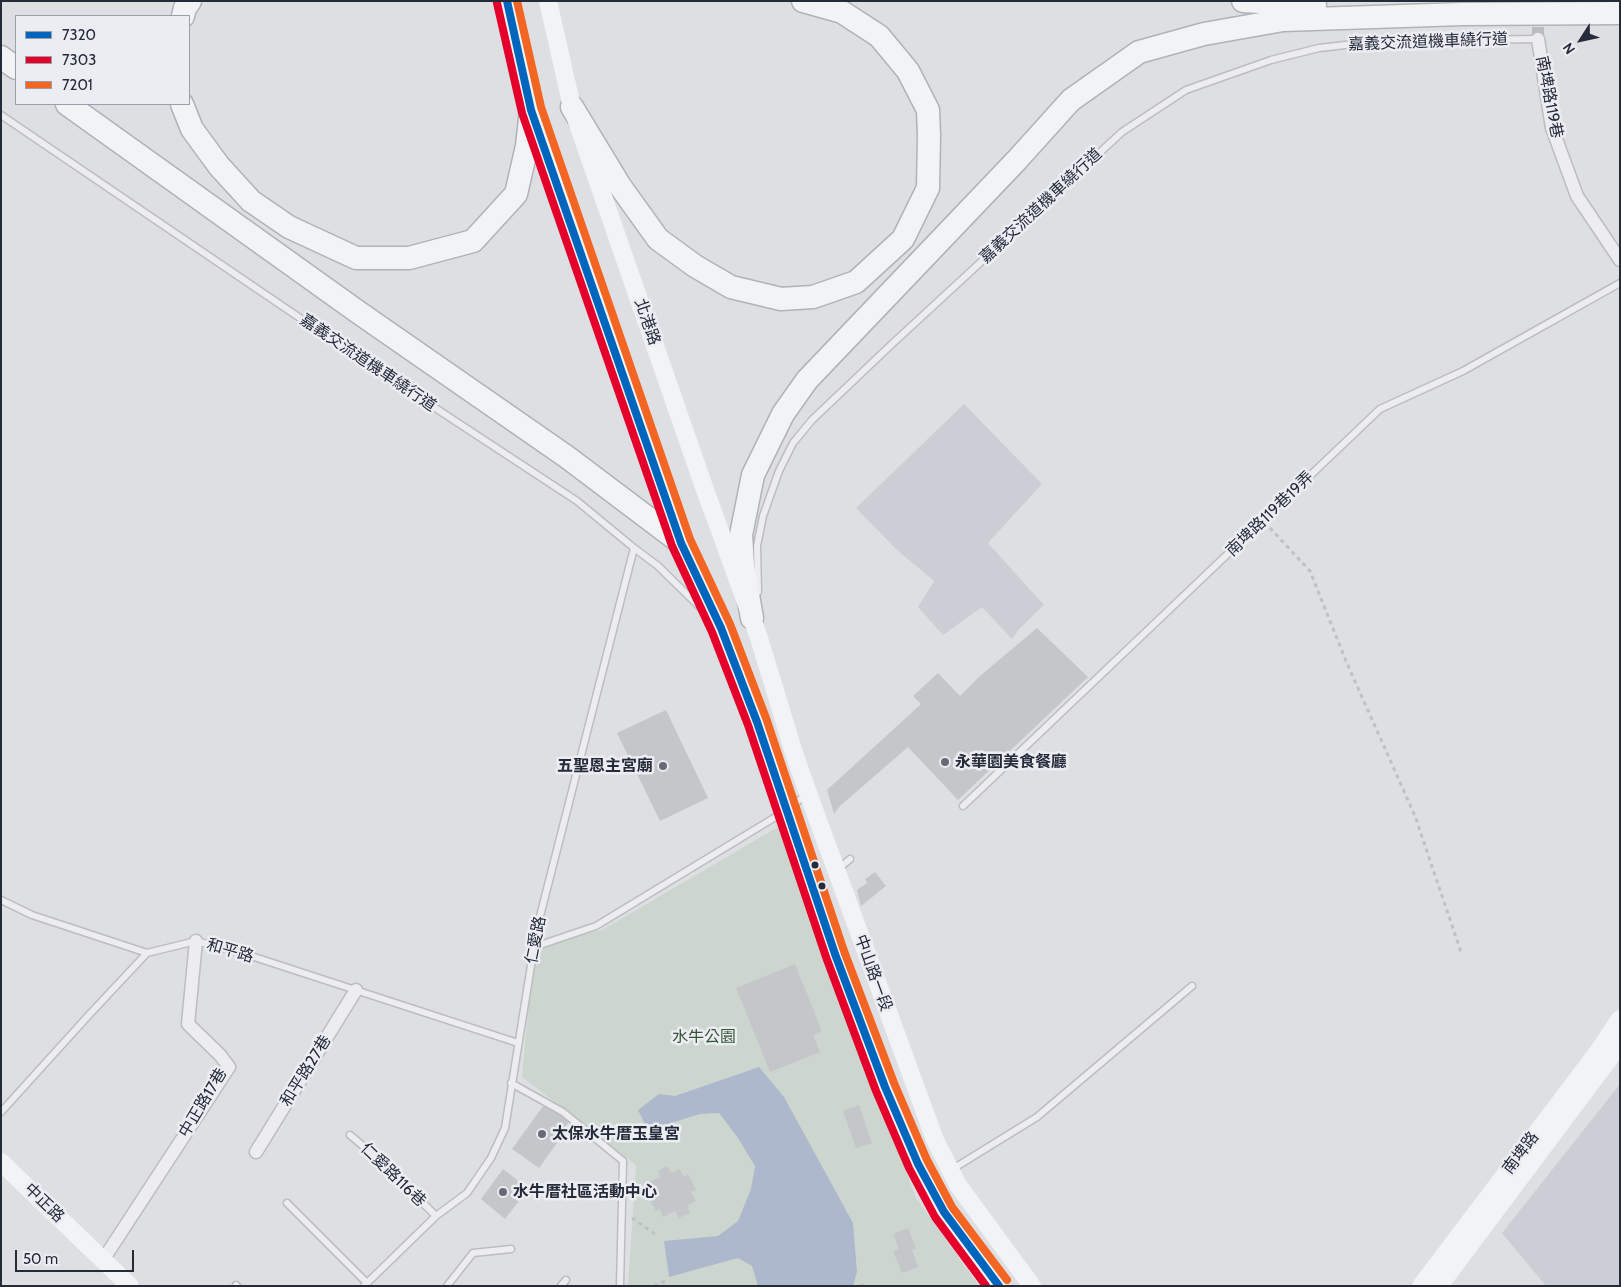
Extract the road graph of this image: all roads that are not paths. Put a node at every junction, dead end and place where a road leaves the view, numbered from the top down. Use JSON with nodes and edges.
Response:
{"nodes":[{"id":1,"x":190,"y":1,"type":"edge"},
{"id":2,"x":507,"y":1,"type":"edge"},
{"id":3,"x":548,"y":1,"type":"edge"},
{"id":4,"x":803,"y":1,"type":"edge"},
{"id":5,"x":1243,"y":1,"type":"edge"},
{"id":6,"x":1620,"y":13,"type":"edge"},
{"id":7,"x":1463,"y":14,"type":"junction"},
{"id":8,"x":183,"y":15,"type":"edge"},
{"id":9,"x":1538,"y":39,"type":"joint"},
{"id":10,"x":1,"y":57,"type":"edge"},
{"id":11,"x":15,"y":67,"type":"edge"},
{"id":12,"x":68,"y":105,"type":"edge"},
{"id":13,"x":182,"y":105,"type":"edge"},
{"id":14,"x":572,"y":107,"type":"junction"},
{"id":15,"x":531,"y":110,"type":"junction"},
{"id":16,"x":1,"y":115,"type":"edge"},
{"id":17,"x":1620,"y":260,"type":"edge"},
{"id":18,"x":1620,"y":283,"type":"edge"},
{"id":19,"x":681,"y":543,"type":"junction"},
{"id":20,"x":634,"y":548,"type":"junction"},
{"id":21,"x":757,"y":617,"type":"junction"},
{"id":22,"x":721,"y":628,"type":"junction"},
{"id":23,"x":808,"y":794,"type":"junction"},
{"id":24,"x":964,"y":806,"type":"dead end"},
{"id":25,"x":787,"y":810,"type":"junction"},
{"id":26,"x":1,"y":900,"type":"edge"},
{"id":27,"x":196,"y":941,"type":"junction"},
{"id":28,"x":534,"y":947,"type":"junction"},
{"id":29,"x":147,"y":954,"type":"junction"},
{"id":30,"x":1192,"y":986,"type":"dead end"},
{"id":31,"x":356,"y":990,"type":"junction"},
{"id":32,"x":1620,"y":1019,"type":"edge"},
{"id":33,"x":518,"y":1043,"type":"junction"},
{"id":34,"x":1620,"y":1044,"type":"edge"},
{"id":35,"x":512,"y":1083,"type":"junction"},
{"id":36,"x":1,"y":1112,"type":"edge"},
{"id":37,"x":350,"y":1135,"type":"dead end"},
{"id":38,"x":256,"y":1152,"type":"dead end"},
{"id":39,"x":1,"y":1162,"type":"edge"},
{"id":40,"x":950,"y":1170,"type":"junction"},
{"id":41,"x":287,"y":1203,"type":"dead end"},
{"id":42,"x":436,"y":1216,"type":"junction"},
{"id":43,"x":511,"y":1249,"type":"dead end"},
{"id":44,"x":103,"y":1260,"type":"junction"},
{"id":45,"x":366,"y":1284,"type":"edge"},
{"id":46,"x":130,"y":1286,"type":"edge"},
{"id":47,"x":447,"y":1286,"type":"edge"},
{"id":48,"x":620,"y":1286,"type":"edge"},
{"id":49,"x":999,"y":1286,"type":"edge"},
{"id":50,"x":1032,"y":1286,"type":"edge"},
{"id":51,"x":1421,"y":1286,"type":"edge"},
{"id":52,"x":1439,"y":1286,"type":"edge"}],
"edges":[{"from":1,"to":8,"type":"highway"},
{"from":2,"to":15,"type":"main road"},
{"from":3,"to":14,"type":"main road","name":"北港路"},
{"from":4,"to":14,"type":"highway"},
{"from":5,"to":7,"type":"highway"},
{"from":6,"to":7,"type":"highway"},
{"from":7,"to":21,"type":"highway"},
{"from":9,"to":17,"type":"street","name":"南埤路119巷"},
{"from":9,"to":21,"type":"lane","name":"嘉義交流道機車繞行道"},
{"from":10,"to":11,"type":"highway"},
{"from":12,"to":19,"type":"highway"},
{"from":13,"to":15,"type":"highway"},
{"from":14,"to":21,"type":"main road","name":"北港路"},
{"from":15,"to":19,"type":"main road"},
{"from":16,"to":20,"type":"lane","name":"嘉義交流道機車繞行道"},
{"from":18,"to":24,"type":"lane","name":"南埤路119巷19弄"},
{"from":19,"to":22,"type":"main road"},
{"from":20,"to":22,"type":"lane","name":"嘉義交流道機車繞行道"},
{"from":20,"to":28,"type":"lane","name":"仁愛路"},
{"from":21,"to":23,"type":"main road","name":"中山路一段"},
{"from":22,"to":25,"type":"main road","name":"中山路一段"},
{"from":23,"to":25,"type":"lane"},
{"from":23,"to":40,"type":"main road","name":"中山路一段"},
{"from":25,"to":28,"type":"lane"},
{"from":25,"to":49,"type":"main road","name":"中山路一段"},
{"from":26,"to":29,"type":"lane"},
{"from":27,"to":29,"type":"lane","name":"和平路"},
{"from":27,"to":31,"type":"lane","name":"和平路"},
{"from":27,"to":44,"type":"street","name":"中正路17巷"},
{"from":28,"to":33,"type":"lane","name":"仁愛路"},
{"from":29,"to":36,"type":"lane"},
{"from":30,"to":40,"type":"lane"},
{"from":31,"to":33,"type":"lane","name":"和平路"},
{"from":31,"to":38,"type":"street","name":"和平路27巷"},
{"from":32,"to":51,"type":"main road","name":"南埤路"},
{"from":33,"to":35,"type":"lane","name":"仁愛路"},
{"from":34,"to":52,"type":"main road","name":"南埤路"},
{"from":35,"to":42,"type":"lane","name":"仁愛路"},
{"from":35,"to":48,"type":"lane"},
{"from":37,"to":42,"type":"lane","name":"仁愛路116巷"},
{"from":39,"to":44,"type":"main road","name":"中正路"},
{"from":40,"to":50,"type":"main road","name":"中山路一段"},
{"from":41,"to":45,"type":"lane"},
{"from":42,"to":45,"type":"lane","name":"仁愛路"},
{"from":43,"to":47,"type":"lane"},
{"from":44,"to":46,"type":"main road","name":"中正路"}]}
